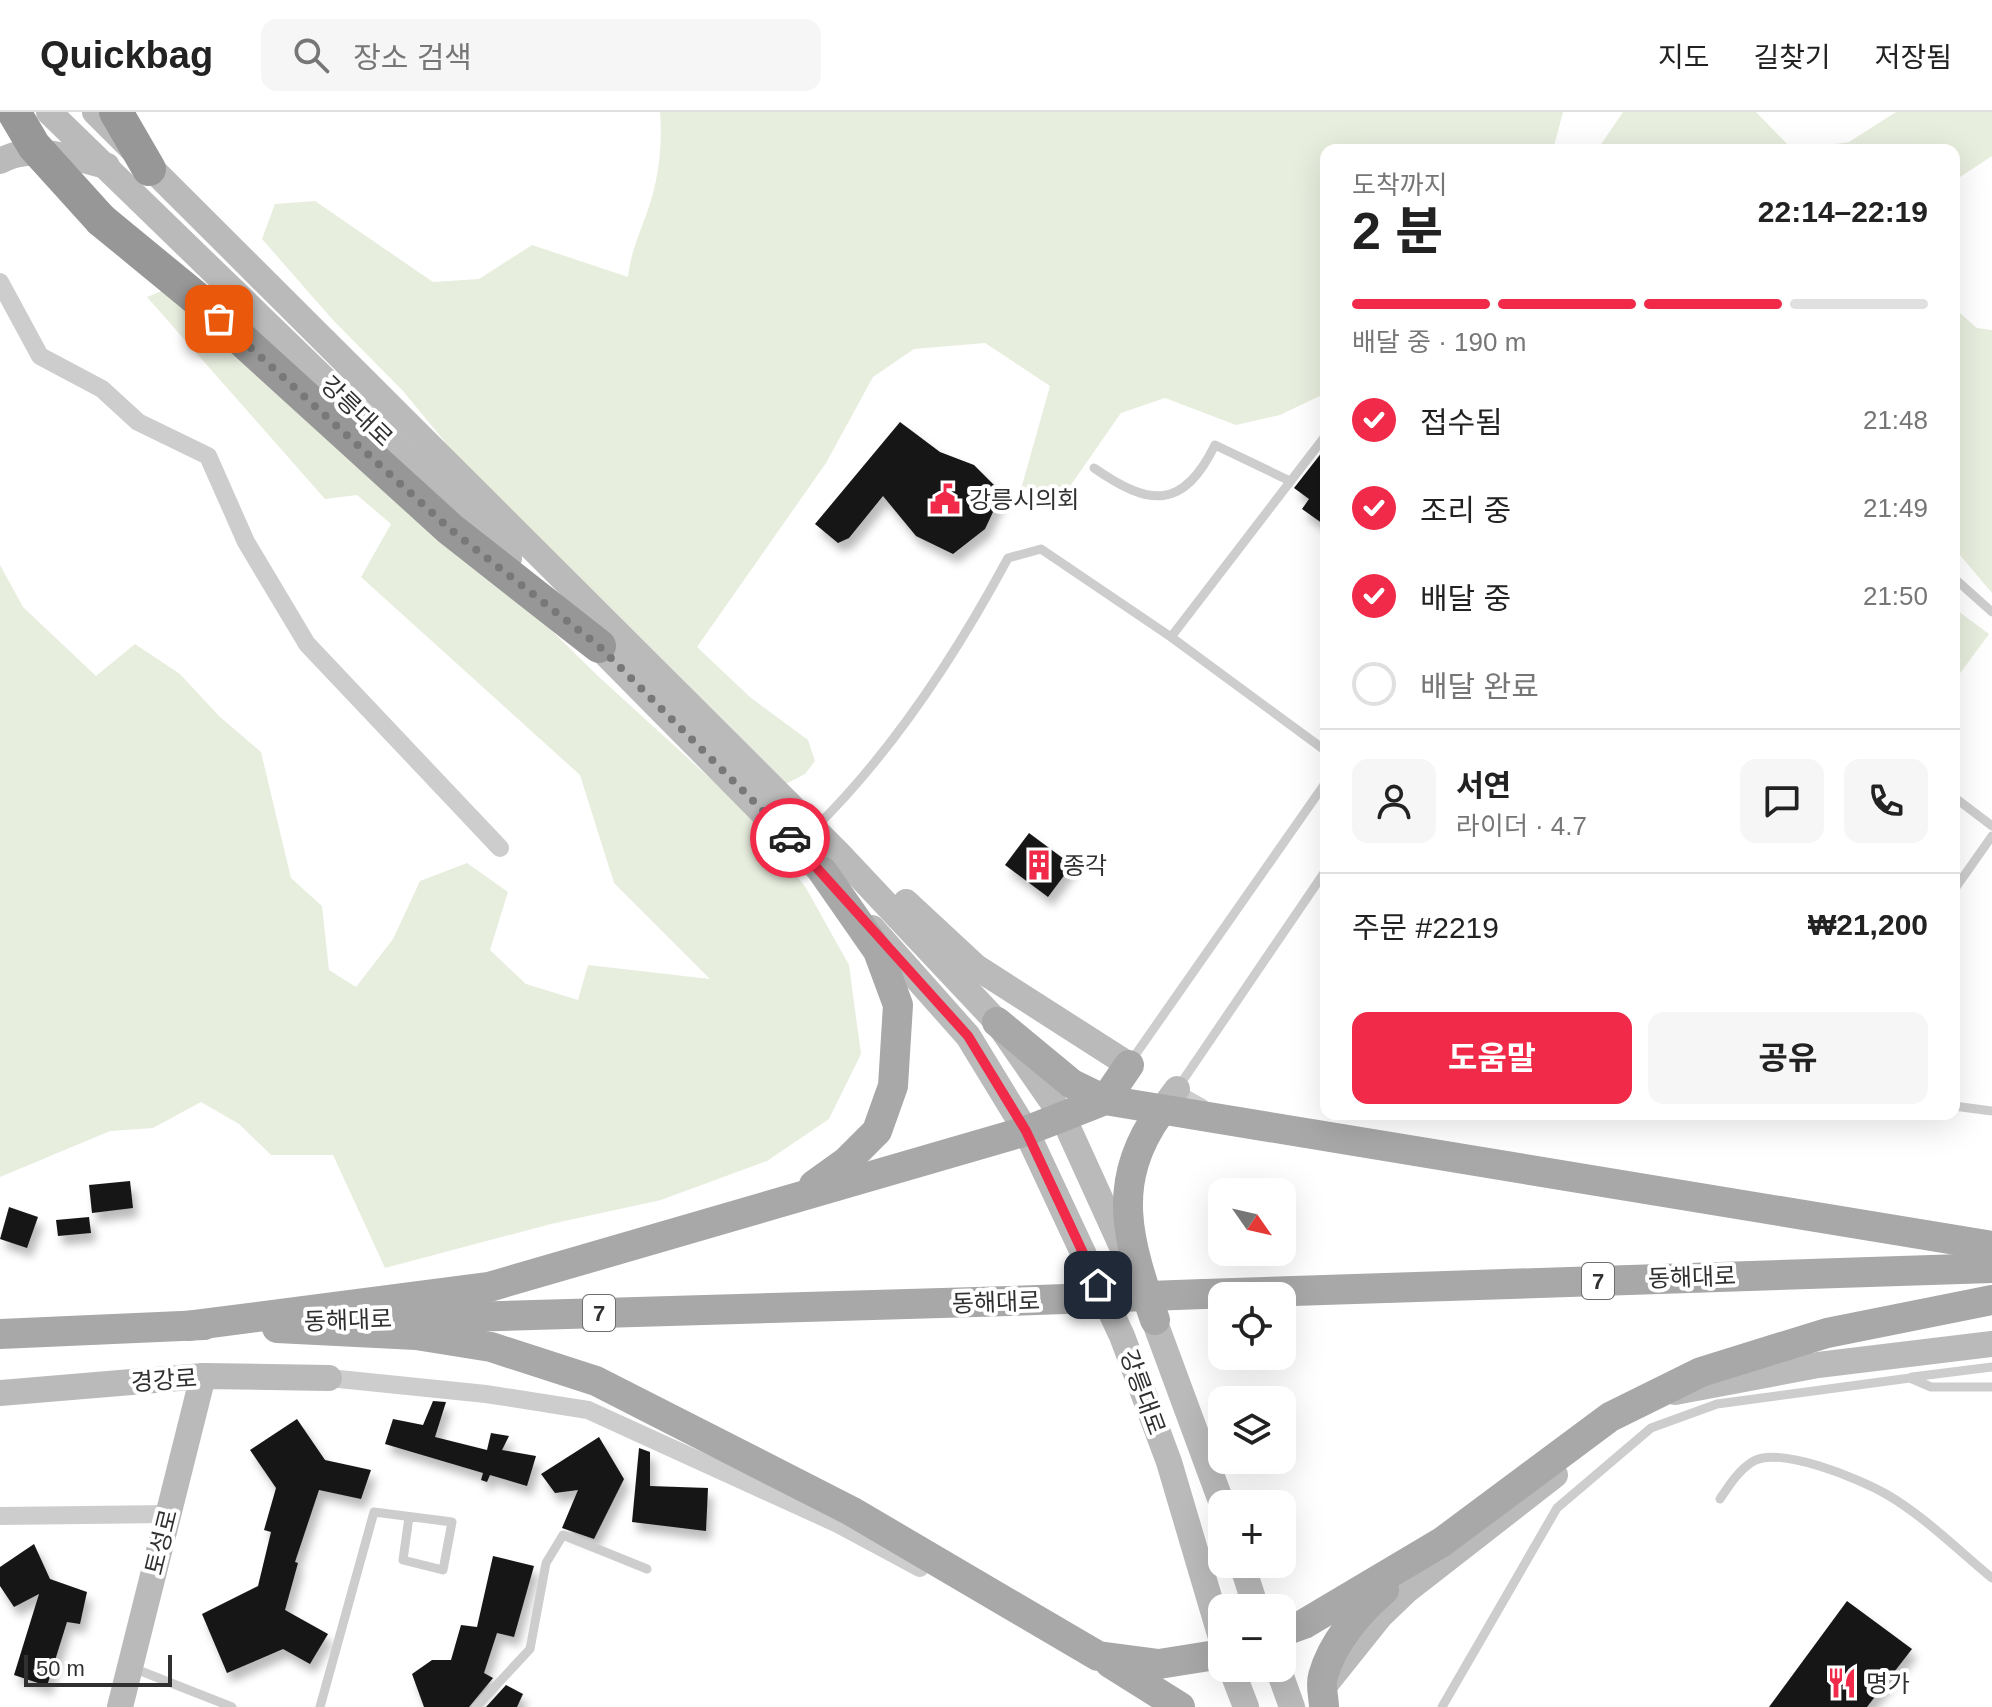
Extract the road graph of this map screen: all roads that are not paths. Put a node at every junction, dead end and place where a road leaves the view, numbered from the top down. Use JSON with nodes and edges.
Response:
{"nodes":[{"id":1,"x":14,"y":112,"type":"edge"},
{"id":2,"x":49,"y":112,"type":"edge"},
{"id":3,"x":95,"y":112,"type":"edge"},
{"id":4,"x":116,"y":112,"type":"edge"},
{"id":5,"x":0,"y":161,"type":"edge"},
{"id":6,"x":107,"y":166,"type":"junction"},
{"id":7,"x":149,"y":169,"type":"junction"},
{"id":8,"x":0,"y":282,"type":"edge"},
{"id":9,"x":1320,"y":443,"type":"edge"},
{"id":10,"x":1094,"y":468,"type":"dead end"},
{"id":11,"x":1290,"y":481,"type":"junction"},
{"id":12,"x":1960,"y":583,"type":"edge"},
{"id":13,"x":1992,"y":612,"type":"edge"},
{"id":14,"x":1171,"y":637,"type":"junction"},
{"id":15,"x":599,"y":646,"type":"junction"},
{"id":16,"x":1320,"y":747,"type":"edge"},
{"id":17,"x":1320,"y":791,"type":"edge"},
{"id":18,"x":1960,"y":802,"type":"edge"},
{"id":19,"x":1992,"y":826,"type":"edge"},
{"id":20,"x":814,"y":829,"type":"junction"},
{"id":21,"x":1992,"y":836,"type":"edge"},
{"id":22,"x":500,"y":848,"type":"dead end"},
{"id":23,"x":830,"y":863,"type":"junction"},
{"id":24,"x":1320,"y":879,"type":"edge"},
{"id":25,"x":1960,"y":881,"type":"edge"},
{"id":26,"x":997,"y":1022,"type":"junction"},
{"id":27,"x":1129,"y":1065,"type":"junction"},
{"id":28,"x":1105,"y":1100,"type":"junction"},
{"id":29,"x":1169,"y":1101,"type":"junction"},
{"id":30,"x":1960,"y":1107,"type":"edge"},
{"id":31,"x":1992,"y":1111,"type":"edge"},
{"id":32,"x":1063,"y":1117,"type":"junction"},
{"id":33,"x":1026,"y":1131,"type":"junction"},
{"id":34,"x":791,"y":1201,"type":"junction"},
{"id":35,"x":1992,"y":1246,"type":"edge"},
{"id":36,"x":1992,"y":1268,"type":"edge"},
{"id":37,"x":1992,"y":1300,"type":"edge"},
{"id":38,"x":1155,"y":1320,"type":"junction"},
{"id":39,"x":219,"y":1324,"type":"junction"},
{"id":40,"x":187,"y":1326,"type":"junction"},
{"id":41,"x":0,"y":1334,"type":"edge"},
{"id":42,"x":1992,"y":1344,"type":"edge"},
{"id":43,"x":1992,"y":1367,"type":"edge"},
{"id":44,"x":203,"y":1376,"type":"junction"},
{"id":45,"x":329,"y":1378,"type":"joint"},
{"id":46,"x":1910,"y":1378,"type":"junction"},
{"id":47,"x":1992,"y":1387,"type":"edge"},
{"id":48,"x":0,"y":1393,"type":"edge"},
{"id":49,"x":1654,"y":1402,"type":"junction"},
{"id":50,"x":1610,"y":1417,"type":"junction"},
{"id":51,"x":1217,"y":1490,"type":"edge"},
{"id":52,"x":1720,"y":1499,"type":"dead end"},
{"id":53,"x":169,"y":1514,"type":"junction"},
{"id":54,"x":0,"y":1516,"type":"edge"},
{"id":55,"x":409,"y":1517,"type":"junction"},
{"id":56,"x":1442,"y":1542,"type":"junction"},
{"id":57,"x":647,"y":1569,"type":"dead end"},
{"id":58,"x":1992,"y":1578,"type":"edge"},
{"id":59,"x":1208,"y":1594,"type":"edge"},
{"id":60,"x":1296,"y":1627,"type":"edge"},
{"id":61,"x":1098,"y":1656,"type":"junction"},
{"id":62,"x":1208,"y":1656,"type":"edge"},
{"id":63,"x":130,"y":1667,"type":"junction"},
{"id":64,"x":1236,"y":1682,"type":"edge"},
{"id":65,"x":1283,"y":1682,"type":"edge"},
{"id":66,"x":1324,"y":1697,"type":"edge"},
{"id":67,"x":120,"y":1707,"type":"edge"},
{"id":68,"x":232,"y":1707,"type":"edge"},
{"id":69,"x":320,"y":1707,"type":"edge"},
{"id":70,"x":476,"y":1707,"type":"edge"},
{"id":71,"x":1165,"y":1707,"type":"edge"},
{"id":72,"x":1180,"y":1707,"type":"edge"},
{"id":73,"x":1246,"y":1707,"type":"edge"},
{"id":74,"x":1292,"y":1707,"type":"edge"},
{"id":75,"x":1442,"y":1707,"type":"edge"}],
"edges":[{"from":1,"to":15,"type":"highway","bridge":true},
{"from":2,"to":6,"type":"street","name":"강릉대로"},
{"from":3,"to":7,"type":"street","name":"강릉대로"},
{"from":4,"to":7,"type":"highway"},
{"from":5,"to":6,"type":"street"},
{"from":6,"to":15,"type":"street","name":"강릉대로"},
{"from":7,"to":20,"type":"street","name":"강릉대로"},
{"from":8,"to":22,"type":"street"},
{"from":9,"to":11,"type":"lane"},
{"from":10,"to":11,"type":"lane"},
{"from":11,"to":14,"type":"lane"},
{"from":12,"to":13,"type":"lane"},
{"from":14,"to":16,"type":"lane"},
{"from":14,"to":20,"type":"lane"},
{"from":15,"to":23,"type":"street","name":"강릉대로"},
{"from":17,"to":27,"type":"lane"},
{"from":18,"to":19,"type":"lane"},
{"from":20,"to":23,"type":"street","name":"강릉대로"},
{"from":21,"to":25,"type":"lane"},
{"from":23,"to":26,"type":"street","name":"강릉대로"},
{"from":23,"to":27,"type":"street"},
{"from":23,"to":33,"type":"street","name":"강릉대로"},
{"from":23,"to":34,"type":"main road"},
{"from":24,"to":29,"type":"lane"},
{"from":26,"to":28,"type":"main road"},
{"from":26,"to":32,"type":"street","name":"강릉대로"},
{"from":27,"to":28,"type":"main road"},
{"from":28,"to":29,"type":"main road"},
{"from":28,"to":32,"type":"main road"},
{"from":29,"to":35,"type":"main road"},
{"from":29,"to":38,"type":"main road"},
{"from":30,"to":31,"type":"lane"},
{"from":32,"to":33,"type":"main road"},
{"from":32,"to":38,"type":"street","name":"강릉대로"},
{"from":33,"to":34,"type":"main road"},
{"from":33,"to":59,"type":"street","name":"강릉대로"},
{"from":34,"to":40,"type":"main road"},
{"from":36,"to":39,"type":"main road","name":"동해대로","number":"7","bridge":true},
{"from":37,"to":50,"type":"main road"},
{"from":38,"to":51,"type":"street","name":"강릉대로"},
{"from":39,"to":40,"type":"main road","name":"동해대로","number":"7"},
{"from":39,"to":61,"type":"main road"},
{"from":40,"to":41,"type":"main road","name":"동해대로","number":"7"},
{"from":42,"to":49,"type":"street"},
{"from":43,"to":46,"type":"lane"},
{"from":44,"to":45,"type":"street","name":"경강로"},
{"from":44,"to":48,"type":"street","name":"경강로"},
{"from":44,"to":53,"type":"street","name":"토성로"},
{"from":45,"to":71,"type":"street"},
{"from":46,"to":47,"type":"lane"},
{"from":46,"to":75,"type":"lane"},
{"from":49,"to":50,"type":"street"},
{"from":49,"to":66,"type":"street"},
{"from":50,"to":56,"type":"main road"},
{"from":52,"to":58,"type":"lane"},
{"from":53,"to":54,"type":"street"},
{"from":53,"to":63,"type":"street","name":"토성로"},
{"from":55,"to":55,"type":"lane"},
{"from":55,"to":69,"type":"lane"},
{"from":56,"to":60,"type":"main road"},
{"from":56,"to":66,"type":"main road"},
{"from":57,"to":70,"type":"lane"},
{"from":61,"to":62,"type":"main road"},
{"from":61,"to":72,"type":"main road"},
{"from":63,"to":67,"type":"street","name":"토성로"},
{"from":63,"to":68,"type":"lane"},
{"from":64,"to":73,"type":"street"},
{"from":65,"to":74,"type":"street"}]}
